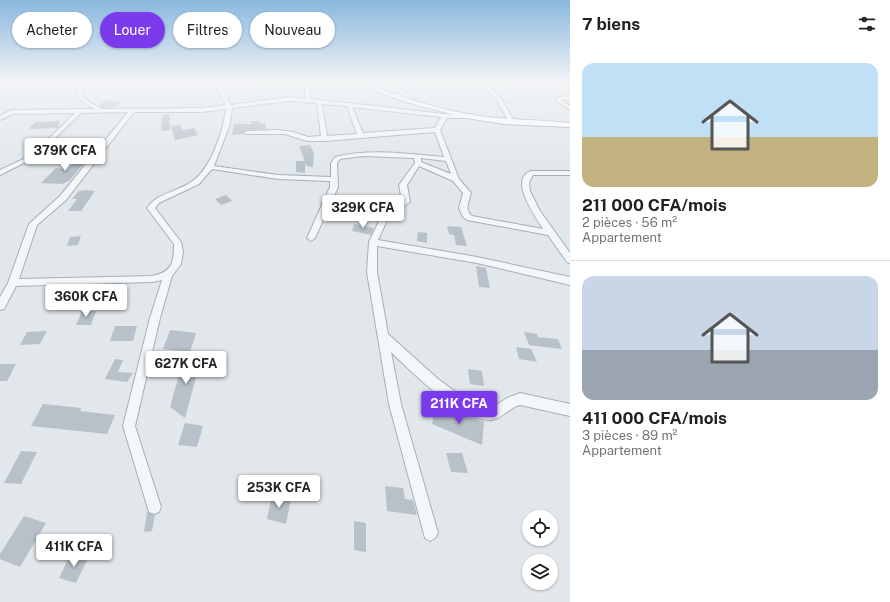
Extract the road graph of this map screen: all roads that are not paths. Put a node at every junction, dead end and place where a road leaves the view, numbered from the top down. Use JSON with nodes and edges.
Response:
{"nodes":[{"id":1,"x":101,"y":110,"type":"edge"},
{"id":2,"x":133,"y":110,"type":"edge"},
{"id":3,"x":229,"y":110,"type":"edge"},
{"id":4,"x":320,"y":110,"type":"edge"},
{"id":5,"x":351,"y":110,"type":"edge"},
{"id":6,"x":398,"y":110,"type":"edge"},
{"id":7,"x":445,"y":110,"type":"edge"},
{"id":8,"x":505,"y":110,"type":"edge"},
{"id":9,"x":80,"y":111,"type":"junction"},
{"id":10,"x":445,"y":116,"type":"junction"},
{"id":11,"x":467,"y":116,"type":"junction"},
{"id":12,"x":0,"y":118,"type":"edge"},
{"id":13,"x":511,"y":121,"type":"junction"},
{"id":14,"x":570,"y":124,"type":"edge"},
{"id":15,"x":437,"y":130,"type":"junction"},
{"id":16,"x":247,"y":133,"type":"dead end"},
{"id":17,"x":361,"y":136,"type":"junction"},
{"id":18,"x":324,"y":139,"type":"junction"},
{"id":19,"x":449,"y":159,"type":"junction"},
{"id":20,"x":418,"y":160,"type":"junction"},
{"id":21,"x":210,"y":167,"type":"junction"},
{"id":22,"x":570,"y":172,"type":"edge"},
{"id":23,"x":0,"y":173,"type":"edge"},
{"id":24,"x":456,"y":179,"type":"junction"},
{"id":25,"x":334,"y":183,"type":"junction"},
{"id":26,"x":551,"y":233,"type":"junction"},
{"id":27,"x":311,"y":238,"type":"dead end"},
{"id":28,"x":372,"y":242,"type":"junction"},
{"id":29,"x":570,"y":260,"type":"edge"},
{"id":30,"x":168,"y":275,"type":"junction"},
{"id":31,"x":570,"y":281,"type":"edge"},
{"id":32,"x":13,"y":283,"type":"junction"},
{"id":33,"x":0,"y":306,"type":"edge"},
{"id":34,"x":384,"y":337,"type":"junction"},
{"id":35,"x":570,"y":410,"type":"edge"},
{"id":36,"x":154,"y":507,"type":"dead end"},
{"id":37,"x":430,"y":533,"type":"dead end"}],
"edges":[{"from":1,"to":9,"type":"street"},
{"from":2,"to":32,"type":"street"},
{"from":3,"to":21,"type":"street"},
{"from":4,"to":18,"type":"street"},
{"from":5,"to":17,"type":"street"},
{"from":6,"to":10,"type":"street"},
{"from":7,"to":11,"type":"street"},
{"from":8,"to":13,"type":"street"},
{"from":9,"to":12,"type":"street"},
{"from":9,"to":23,"type":"street"},
{"from":10,"to":11,"type":"street"},
{"from":10,"to":15,"type":"street"},
{"from":11,"to":13,"type":"street"},
{"from":13,"to":14,"type":"street"},
{"from":15,"to":17,"type":"street"},
{"from":15,"to":19,"type":"street"},
{"from":16,"to":18,"type":"street"},
{"from":17,"to":18,"type":"street"},
{"from":19,"to":20,"type":"street"},
{"from":19,"to":24,"type":"street"},
{"from":20,"to":24,"type":"street"},
{"from":20,"to":25,"type":"street"},
{"from":20,"to":28,"type":"street"},
{"from":21,"to":25,"type":"street"},
{"from":21,"to":30,"type":"street"},
{"from":22,"to":26,"type":"street"},
{"from":24,"to":26,"type":"street"},
{"from":25,"to":27,"type":"street"},
{"from":26,"to":29,"type":"street"},
{"from":28,"to":31,"type":"street"},
{"from":28,"to":34,"type":"street"},
{"from":30,"to":32,"type":"street"},
{"from":30,"to":36,"type":"street"},
{"from":32,"to":33,"type":"street"},
{"from":34,"to":35,"type":"street"},
{"from":34,"to":37,"type":"street"}]}
